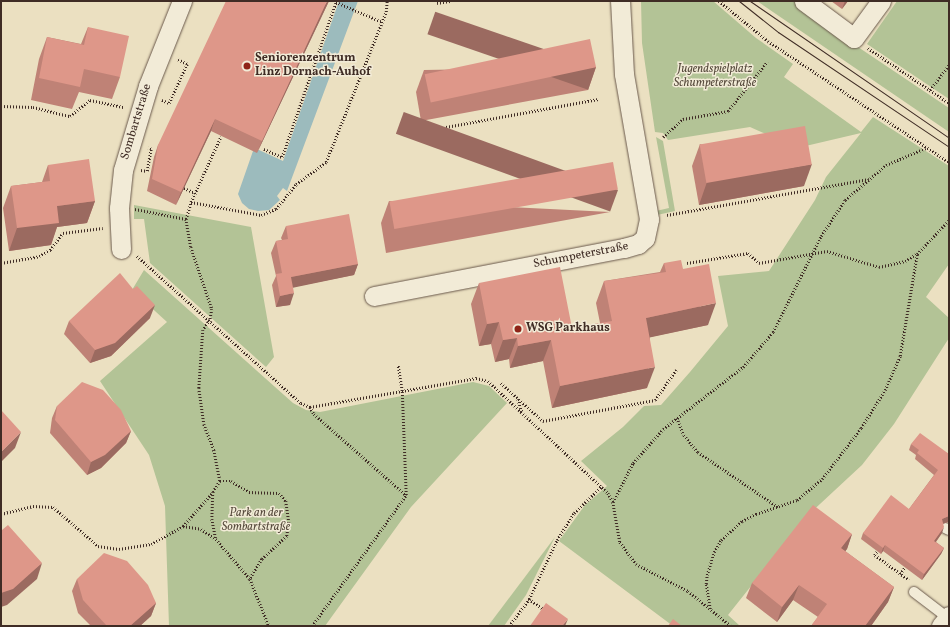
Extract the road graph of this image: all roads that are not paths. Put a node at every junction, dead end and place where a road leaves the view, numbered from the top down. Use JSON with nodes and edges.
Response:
{"nodes":[{"id":1,"x":182,"y":1,"type":"edge"},
{"id":2,"x":620,"y":1,"type":"edge"},
{"id":3,"x":804,"y":1,"type":"edge"},
{"id":4,"x":881,"y":1,"type":"edge"},
{"id":5,"x":116,"y":238,"type":"road end"},
{"id":6,"x":374,"y":296,"type":"dead end"},
{"id":7,"x":915,"y":589,"type":"road end"},
{"id":8,"x":946,"y":620,"type":"edge"}],
"edges":[{"from":1,"to":5,"type":"street","name":"Sombartstraße"},
{"from":2,"to":6,"type":"street","name":"Schumpeterstraße"},
{"from":3,"to":4,"type":"street"},
{"from":7,"to":8,"type":"lane"}]}
